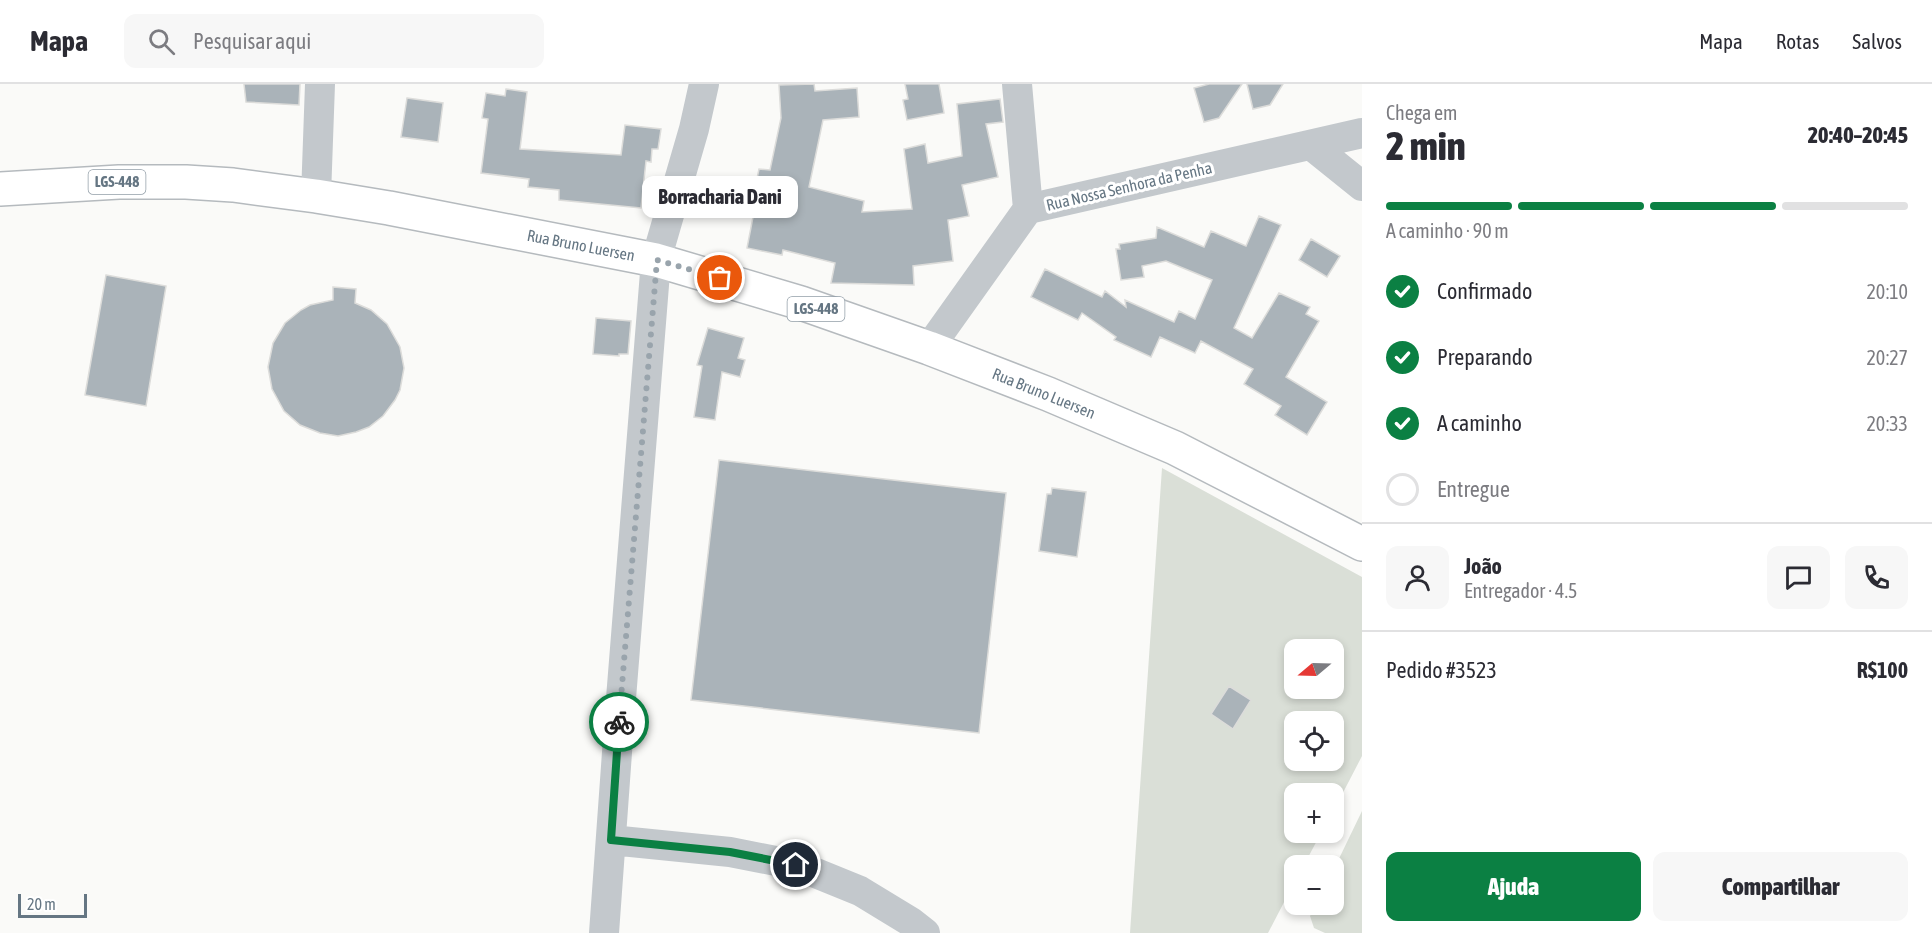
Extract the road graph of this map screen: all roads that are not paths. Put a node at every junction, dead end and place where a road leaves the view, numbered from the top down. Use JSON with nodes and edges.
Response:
{"nodes":[{"id":1,"x":320,"y":84,"type":"edge"},
{"id":2,"x":704,"y":84,"type":"edge"},
{"id":3,"x":1017,"y":84,"type":"edge"},
{"id":4,"x":1362,"y":134,"type":"edge"},
{"id":5,"x":1311,"y":145,"type":"junction"},
{"id":6,"x":1362,"y":186,"type":"edge"},
{"id":7,"x":0,"y":189,"type":"edge"},
{"id":8,"x":316,"y":196,"type":"junction"},
{"id":9,"x":1029,"y":209,"type":"junction"},
{"id":10,"x":657,"y":260,"type":"junction"},
{"id":11,"x":929,"y":348,"type":"junction"},
{"id":12,"x":1362,"y":544,"type":"edge"},
{"id":13,"x":611,"y":840,"type":"junction"},
{"id":14,"x":604,"y":933,"type":"edge"},
{"id":15,"x":925,"y":933,"type":"edge"}],
"edges":[{"from":1,"to":8,"type":"street"},
{"from":2,"to":10,"type":"street"},
{"from":3,"to":9,"type":"street"},
{"from":4,"to":5,"type":"street","name":"Rua Nossa Senhora da Penha"},
{"from":5,"to":6,"type":"street"},
{"from":5,"to":9,"type":"street","name":"Rua Nossa Senhora da Penha"},
{"from":7,"to":8,"type":"main road","name":"Rua Bruno Luersen","number":"LGS-448"},
{"from":8,"to":10,"type":"main road","name":"Rua Bruno Luersen","number":"LGS-448"},
{"from":9,"to":11,"type":"street","name":"Rua Nossa Senhora da Penha"},
{"from":10,"to":11,"type":"main road","name":"Rua Bruno Luersen","number":"LGS-448"},
{"from":10,"to":13,"type":"street"},
{"from":11,"to":12,"type":"main road","name":"Rua Bruno Luersen","number":"LGS-448"},
{"from":13,"to":14,"type":"street"},
{"from":13,"to":15,"type":"street"}]}
